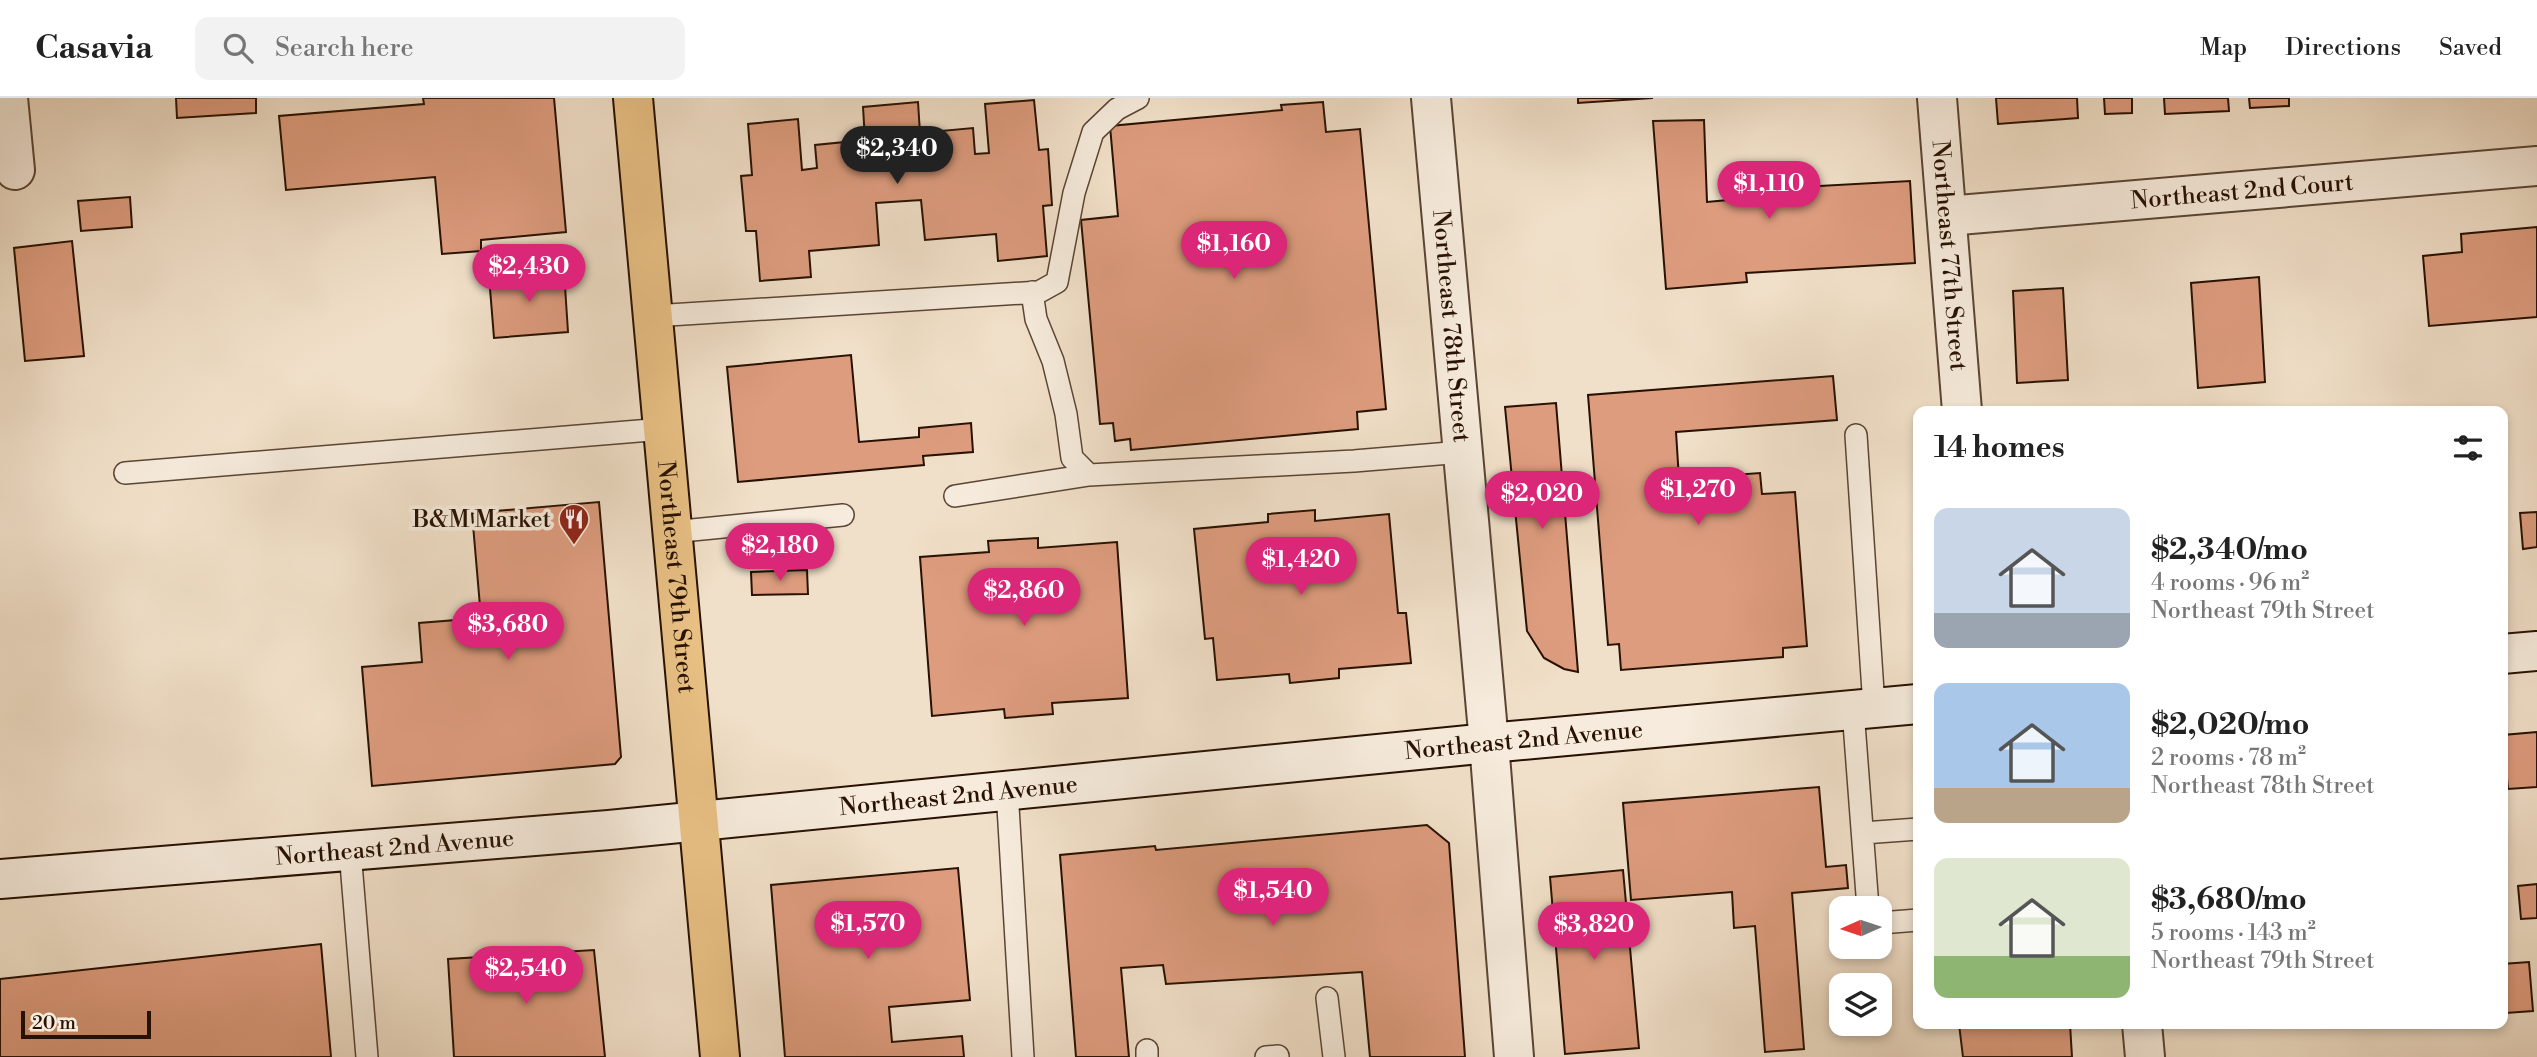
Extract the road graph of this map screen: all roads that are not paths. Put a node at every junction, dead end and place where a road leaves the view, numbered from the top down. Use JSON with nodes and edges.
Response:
{"nodes":[{"id":1,"x":8,"y":98,"type":"edge"},
{"id":2,"x":633,"y":98,"type":"edge"},
{"id":3,"x":1138,"y":98,"type":"edge"},
{"id":4,"x":1431,"y":98,"type":"edge"},
{"id":5,"x":1937,"y":98,"type":"edge"},
{"id":6,"x":2537,"y":166,"type":"edge"},
{"id":7,"x":15,"y":170,"type":"dead end"},
{"id":8,"x":1947,"y":216,"type":"junction"},
{"id":9,"x":1032,"y":292,"type":"junction"},
{"id":10,"x":653,"y":316,"type":"junction"},
{"id":11,"x":1962,"y":406,"type":"edge"},
{"id":12,"x":663,"y":429,"type":"junction"},
{"id":13,"x":1856,"y":435,"type":"dead end"},
{"id":14,"x":1462,"y":452,"type":"junction"},
{"id":15,"x":125,"y":473,"type":"dead end"},
{"id":16,"x":1089,"y":475,"type":"junction"},
{"id":17,"x":955,"y":496,"type":"dead end"},
{"id":18,"x":843,"y":515,"type":"dead end"},
{"id":19,"x":671,"y":532,"type":"junction"},
{"id":20,"x":2537,"y":651,"type":"edge"},
{"id":21,"x":2508,"y":653,"type":"edge"},
{"id":22,"x":1913,"y":704,"type":"edge"},
{"id":23,"x":1863,"y":709,"type":"junction"},
{"id":24,"x":1489,"y":743,"type":"junction"},
{"id":25,"x":1007,"y":790,"type":"junction"},
{"id":26,"x":699,"y":821,"type":"junction"},
{"id":27,"x":1913,"y":829,"type":"edge"},
{"id":28,"x":1863,"y":833,"type":"junction"},
{"id":29,"x":350,"y":851,"type":"junction"},
{"id":30,"x":0,"y":879,"type":"edge"},
{"id":31,"x":1867,"y":896,"type":"edge"},
{"id":32,"x":1913,"y":920,"type":"edge"},
{"id":33,"x":1892,"y":922,"type":"edge"},
{"id":34,"x":1327,"y":998,"type":"dead end"},
{"id":35,"x":2142,"y":1029,"type":"edge"},
{"id":36,"x":367,"y":1057,"type":"edge"},
{"id":37,"x":720,"y":1057,"type":"edge"},
{"id":38,"x":1023,"y":1057,"type":"edge"},
{"id":39,"x":1334,"y":1057,"type":"edge"},
{"id":40,"x":1514,"y":1057,"type":"edge"},
{"id":41,"x":2145,"y":1057,"type":"edge"}],
"edges":[{"from":1,"to":7,"type":"street"},
{"from":2,"to":10,"type":"main road","name":"Northeast 79th Street"},
{"from":3,"to":9,"type":"lane"},
{"from":4,"to":14,"type":"street","name":"Northeast 78th Street"},
{"from":5,"to":8,"type":"street","name":"Northeast 77th Street"},
{"from":6,"to":8,"type":"street","name":"Northeast 2nd Court"},
{"from":8,"to":11,"type":"street","name":"Northeast 77th Street"},
{"from":9,"to":10,"type":"lane"},
{"from":9,"to":16,"type":"lane"},
{"from":10,"to":12,"type":"main road","name":"Northeast 79th Street"},
{"from":12,"to":15,"type":"lane"},
{"from":12,"to":19,"type":"main road","name":"Northeast 79th Street"},
{"from":13,"to":23,"type":"lane"},
{"from":14,"to":16,"type":"lane"},
{"from":14,"to":24,"type":"street","name":"Northeast 78th Street"},
{"from":16,"to":17,"type":"lane"},
{"from":18,"to":19,"type":"lane"},
{"from":19,"to":26,"type":"main road","name":"Northeast 79th Street"},
{"from":20,"to":21,"type":"street"},
{"from":22,"to":23,"type":"street","name":"Northeast 2nd Avenue"},
{"from":23,"to":24,"type":"street","name":"Northeast 2nd Avenue"},
{"from":23,"to":28,"type":"lane"},
{"from":24,"to":25,"type":"street","name":"Northeast 2nd Avenue"},
{"from":24,"to":40,"type":"street","name":"Northeast 78th Street"},
{"from":25,"to":26,"type":"street","name":"Northeast 2nd Avenue"},
{"from":25,"to":38,"type":"lane"},
{"from":26,"to":29,"type":"street","name":"Northeast 2nd Avenue"},
{"from":26,"to":37,"type":"main road","name":"Northeast 79th Street"},
{"from":27,"to":28,"type":"lane"},
{"from":28,"to":31,"type":"lane"},
{"from":29,"to":30,"type":"street","name":"Northeast 2nd Avenue"},
{"from":29,"to":36,"type":"lane"},
{"from":32,"to":33,"type":"lane"},
{"from":34,"to":39,"type":"lane"},
{"from":35,"to":41,"type":"street"}]}
